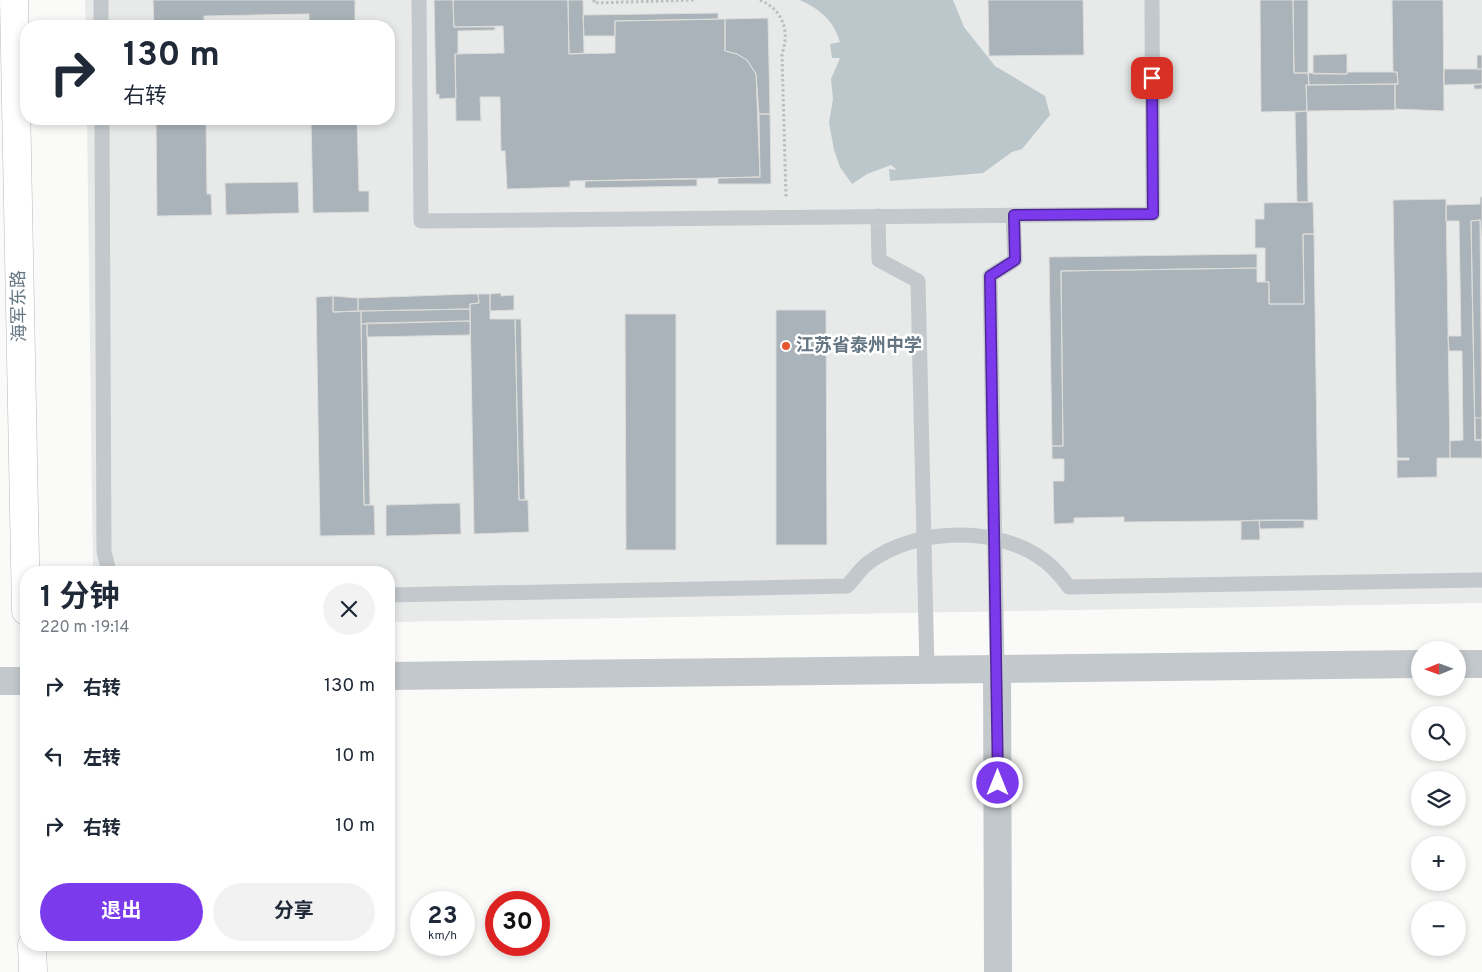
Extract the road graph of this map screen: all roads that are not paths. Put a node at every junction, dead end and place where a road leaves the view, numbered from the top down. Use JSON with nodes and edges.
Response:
{"nodes":[{"id":1,"x":14,"y":0,"type":"edge"},
{"id":2,"x":100,"y":0,"type":"edge"},
{"id":3,"x":419,"y":0,"type":"edge"},
{"id":4,"x":1152,"y":0,"type":"edge"},
{"id":5,"x":101,"y":20,"type":"edge"},
{"id":6,"x":102,"y":125,"type":"edge"},
{"id":7,"x":1014,"y":215,"type":"junction"},
{"id":8,"x":878,"y":216,"type":"junction"},
{"id":9,"x":924,"y":539,"type":"junction"},
{"id":10,"x":995,"y":539,"type":"junction"},
{"id":11,"x":25,"y":566,"type":"edge"},
{"id":12,"x":108,"y":566,"type":"edge"},
{"id":13,"x":1482,"y":580,"type":"edge"},
{"id":14,"x":395,"y":595,"type":"edge"},
{"id":15,"x":1411,"y":664,"type":"edge"},
{"id":16,"x":1466,"y":664,"type":"edge"},
{"id":17,"x":1482,"y":664,"type":"edge"},
{"id":18,"x":997,"y":669,"type":"junction"},
{"id":19,"x":927,"y":670,"type":"junction"},
{"id":20,"x":395,"y":676,"type":"edge"},
{"id":21,"x":0,"y":681,"type":"edge"},
{"id":22,"x":20,"y":681,"type":"edge"},
{"id":23,"x":32,"y":951,"type":"edge"},
{"id":24,"x":33,"y":972,"type":"edge"},
{"id":25,"x":998,"y":972,"type":"edge"}],
"edges":[{"from":1,"to":11,"type":"main road","name":"海军东路"},
{"from":2,"to":5,"type":"lane"},
{"from":3,"to":8,"type":"lane"},
{"from":4,"to":7,"type":"lane"},
{"from":6,"to":12,"type":"lane"},
{"from":7,"to":8,"type":"lane"},
{"from":7,"to":10,"type":"lane"},
{"from":8,"to":9,"type":"lane"},
{"from":9,"to":10,"type":"lane"},
{"from":9,"to":14,"type":"lane"},
{"from":9,"to":19,"type":"lane"},
{"from":10,"to":13,"type":"lane"},
{"from":10,"to":18,"type":"lane"},
{"from":15,"to":18,"type":"street"},
{"from":16,"to":17,"type":"street"},
{"from":18,"to":19,"type":"street"},
{"from":18,"to":25,"type":"street"},
{"from":19,"to":20,"type":"street"},
{"from":21,"to":22,"type":"street"},
{"from":23,"to":24,"type":"main road"}]}
